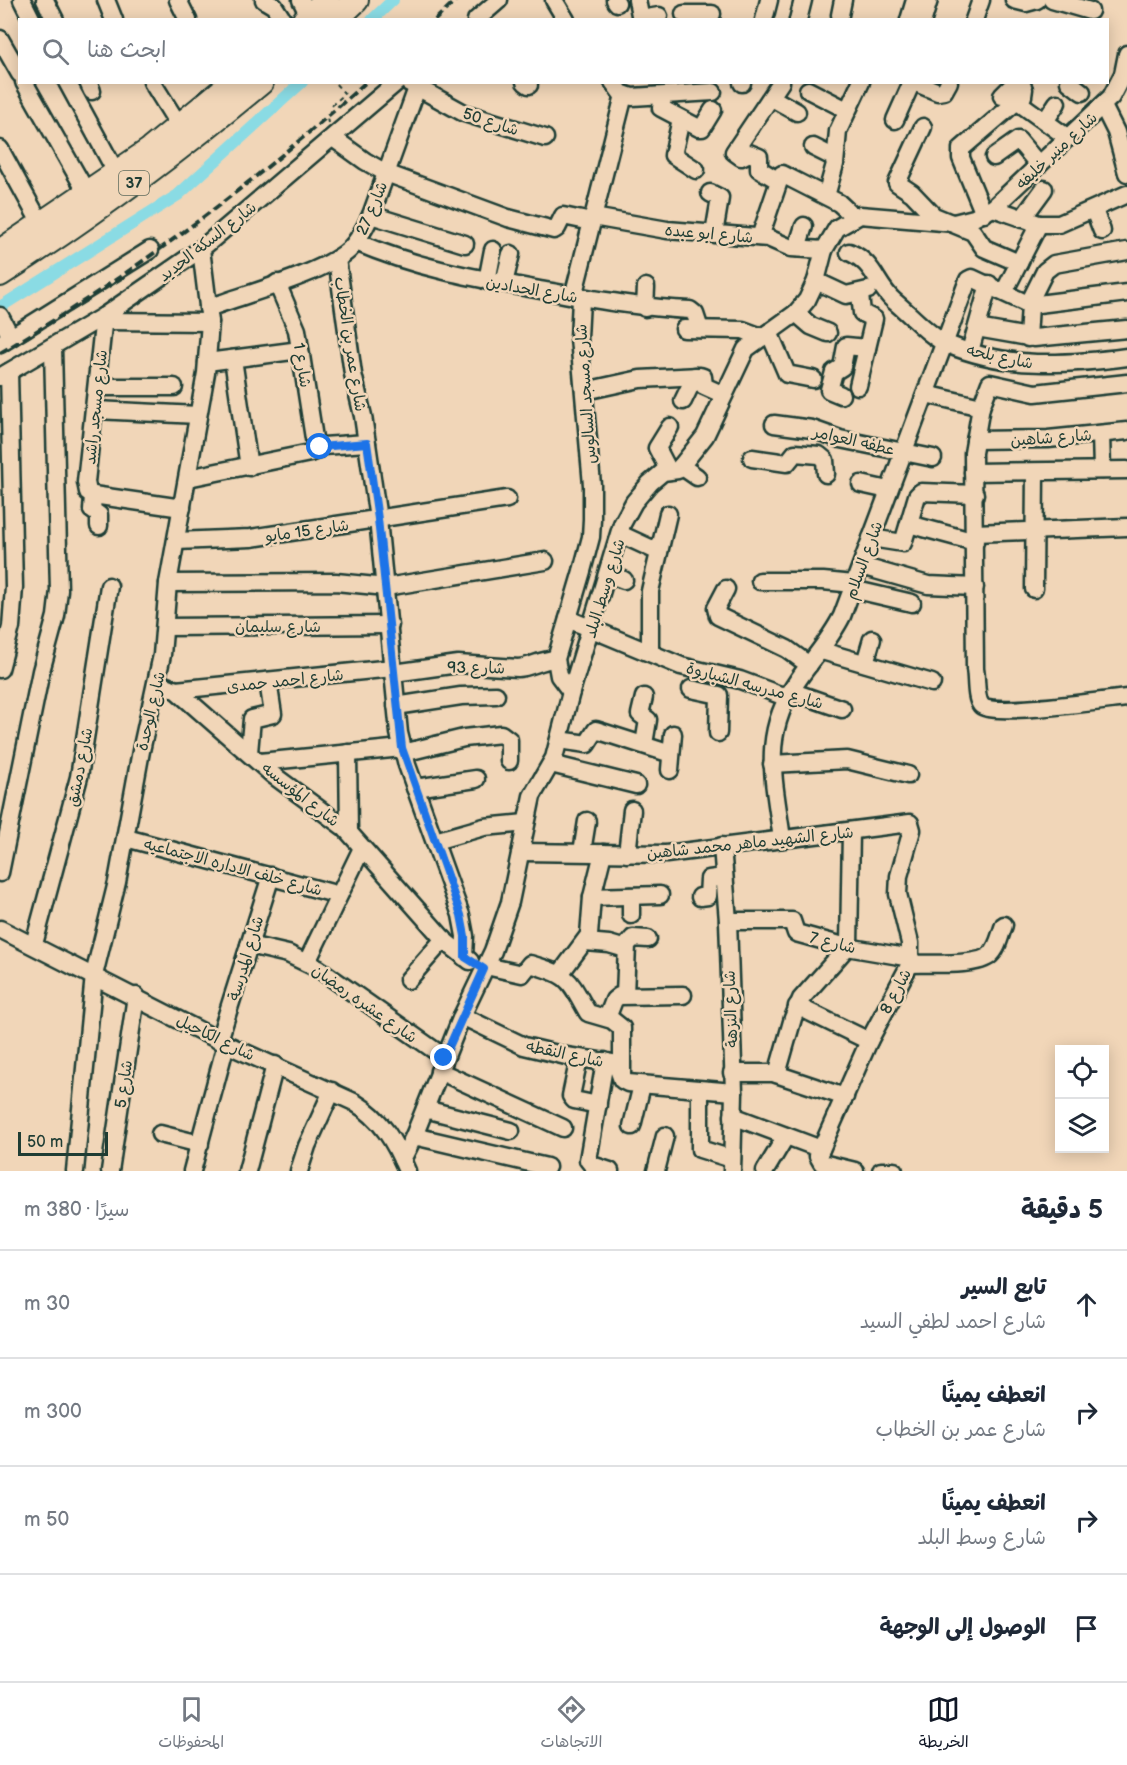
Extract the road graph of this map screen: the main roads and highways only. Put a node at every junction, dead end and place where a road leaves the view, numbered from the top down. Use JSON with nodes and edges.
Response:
{"nodes":[{"id":1,"x":327,"y":0,"type":"edge"},
{"id":2,"x":356,"y":0,"type":"edge"},
{"id":3,"x":305,"y":12,"type":"edge"},
{"id":4,"x":337,"y":18,"type":"edge"},
{"id":5,"x":227,"y":84,"type":"edge"},
{"id":6,"x":259,"y":84,"type":"edge"},
{"id":7,"x":2,"y":245,"type":"edge"},
{"id":8,"x":0,"y":274,"type":"edge"}],
"edges":[{"from":1,"to":3,"type":"highway"},
{"from":2,"to":4,"type":"highway"},
{"from":5,"to":7,"type":"highway","number":"37"},
{"from":6,"to":8,"type":"highway","number":"37"}]}
